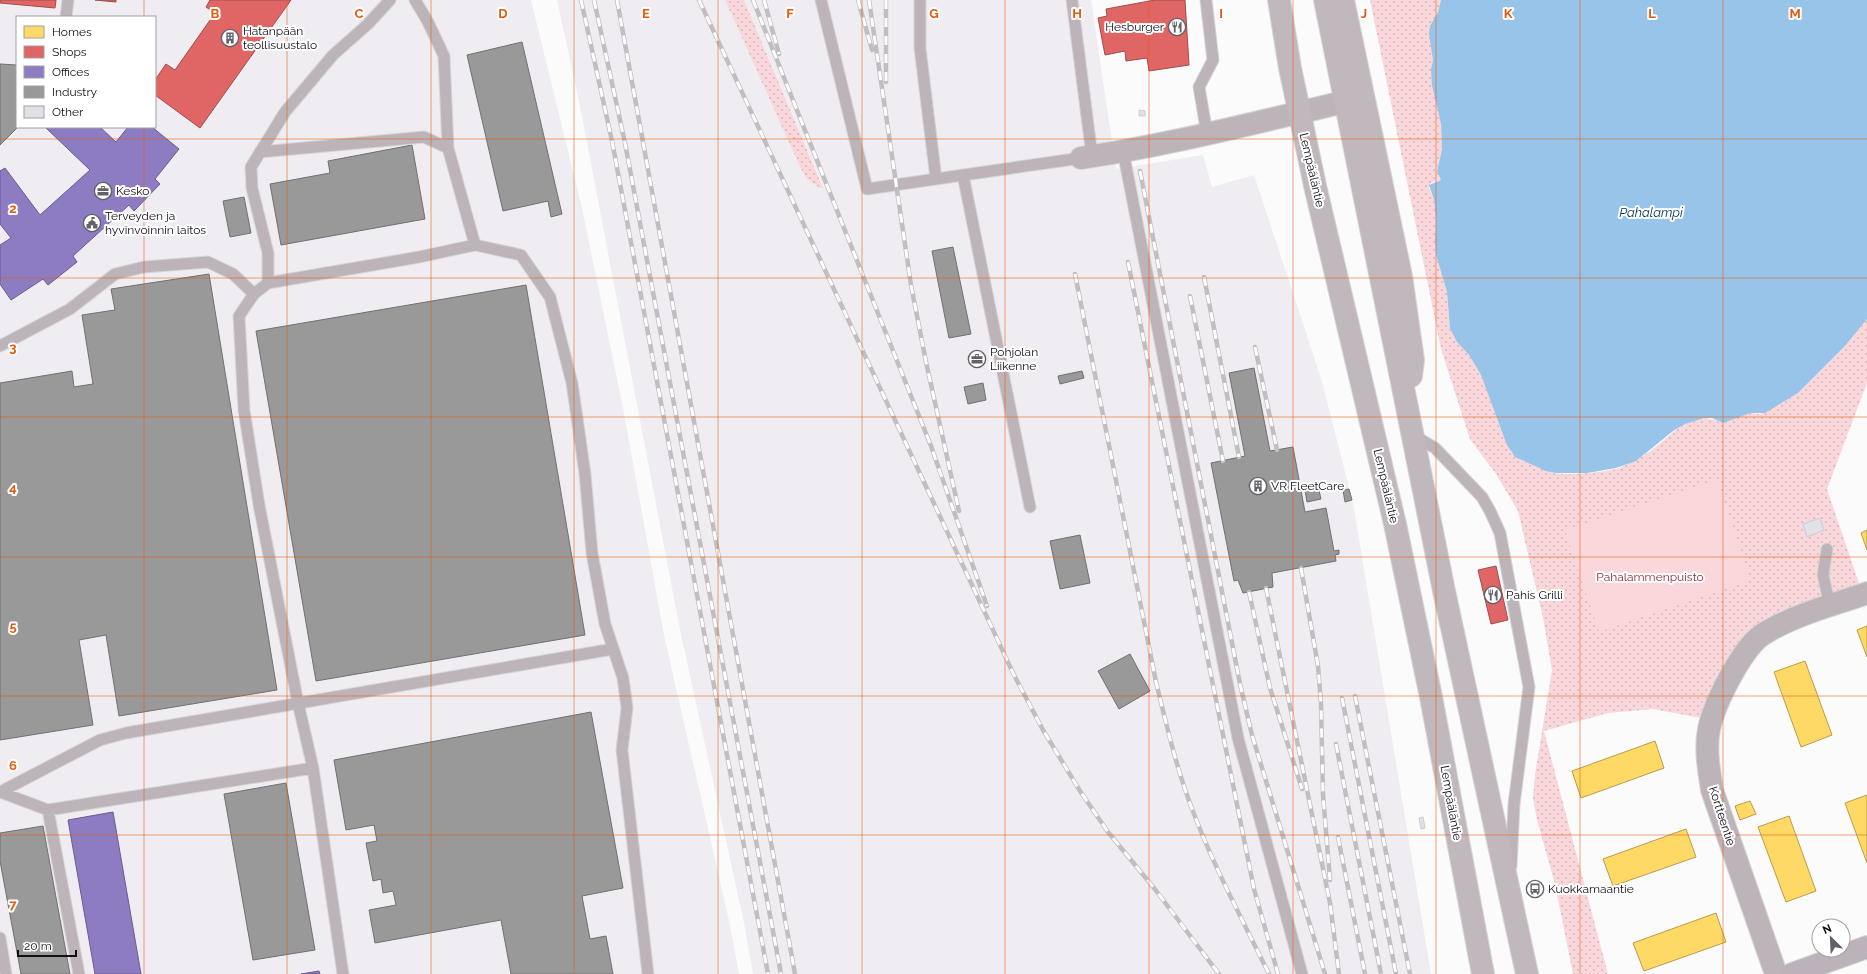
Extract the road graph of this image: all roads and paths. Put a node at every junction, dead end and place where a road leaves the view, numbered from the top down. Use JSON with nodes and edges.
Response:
{"nodes":[{"id":1,"x":68,"y":0,"type":"edge"},
{"id":2,"x":390,"y":0,"type":"edge"},
{"id":3,"x":415,"y":0,"type":"edge"},
{"id":4,"x":821,"y":0,"type":"edge"},
{"id":5,"x":920,"y":0,"type":"edge"},
{"id":6,"x":1072,"y":0,"type":"edge"},
{"id":7,"x":1206,"y":0,"type":"edge"},
{"id":8,"x":1280,"y":0,"type":"edge"},
{"id":9,"x":1325,"y":0,"type":"edge"},
{"id":10,"x":1343,"y":0,"type":"edge"},
{"id":11,"x":66,"y":16,"type":"edge"},
{"id":12,"x":1344,"y":102,"type":"junction"},
{"id":13,"x":1299,"y":112,"type":"junction"},
{"id":14,"x":1207,"y":134,"type":"junction"},
{"id":15,"x":448,"y":148,"type":"junction"},
{"id":16,"x":260,"y":152,"type":"junction"},
{"id":17,"x":1123,"y":152,"type":"junction"},
{"id":18,"x":1087,"y":157,"type":"junction"},
{"id":19,"x":963,"y":175,"type":"junction"},
{"id":20,"x":936,"y":179,"type":"junction"},
{"id":21,"x":475,"y":245,"type":"junction"},
{"id":22,"x":268,"y":283,"type":"junction"},
{"id":23,"x":254,"y":294,"type":"junction"},
{"id":24,"x":0,"y":346,"type":"edge"},
{"id":25,"x":1408,"y":411,"type":"junction"},
{"id":26,"x":1413,"y":434,"type":"junction"},
{"id":27,"x":1030,"y":507,"type":"dead end"},
{"id":28,"x":1827,"y":549,"type":"dead end"},
{"id":29,"x":1867,"y":593,"type":"edge"},
{"id":30,"x":1830,"y":606,"type":"junction"},
{"id":31,"x":613,"y":649,"type":"junction"},
{"id":32,"x":298,"y":703,"type":"junction"},
{"id":33,"x":313,"y":768,"type":"junction"},
{"id":34,"x":0,"y":792,"type":"edge"},
{"id":35,"x":48,"y":810,"type":"junction"},
{"id":36,"x":1510,"y":898,"type":"junction"},
{"id":37,"x":0,"y":938,"type":"edge"},
{"id":38,"x":1867,"y":947,"type":"edge"},
{"id":39,"x":6,"y":974,"type":"edge"},
{"id":40,"x":79,"y":974,"type":"edge"},
{"id":41,"x":343,"y":974,"type":"edge"},
{"id":42,"x":648,"y":974,"type":"edge"},
{"id":43,"x":1302,"y":974,"type":"edge"},
{"id":44,"x":1483,"y":974,"type":"edge"},
{"id":45,"x":1527,"y":974,"type":"edge"},
{"id":46,"x":1776,"y":974,"type":"edge"},
{"id":47,"x":1792,"y":974,"type":"edge"}],
"edges":[{"from":1,"to":11,"type":"lane"},
{"from":2,"to":16,"type":"lane"},
{"from":3,"to":15,"type":"lane"},
{"from":4,"to":20,"type":"lane"},
{"from":5,"to":20,"type":"lane"},
{"from":6,"to":18,"type":"lane"},
{"from":7,"to":14,"type":"lane"},
{"from":8,"to":13,"type":"highway","name":"Lempääläntie"},
{"from":9,"to":12,"type":"highway"},
{"from":10,"to":25,"type":"highway"},
{"from":12,"to":13,"type":"street"},
{"from":12,"to":25,"type":"highway"},
{"from":13,"to":14,"type":"street"},
{"from":13,"to":44,"type":"highway","name":"Lempääläntie"},
{"from":14,"to":17,"type":"street"},
{"from":15,"to":16,"type":"lane"},
{"from":15,"to":21,"type":"lane"},
{"from":16,"to":22,"type":"lane"},
{"from":17,"to":18,"type":"street"},
{"from":17,"to":43,"type":"lane"},
{"from":18,"to":19,"type":"lane"},
{"from":19,"to":20,"type":"lane"},
{"from":19,"to":27,"type":"lane"},
{"from":21,"to":22,"type":"lane"},
{"from":21,"to":31,"type":"lane"},
{"from":22,"to":23,"type":"lane"},
{"from":23,"to":24,"type":"lane"},
{"from":23,"to":32,"type":"lane"},
{"from":25,"to":26,"type":"highway"},
{"from":26,"to":36,"type":"highway"},
{"from":26,"to":36,"type":"lane"},
{"from":28,"to":30,"type":"lane"},
{"from":29,"to":30,"type":"street","name":"Kortteentie"},
{"from":30,"to":46,"type":"street","name":"Kortteentie"},
{"from":31,"to":32,"type":"lane"},
{"from":31,"to":42,"type":"lane"},
{"from":32,"to":33,"type":"lane"},
{"from":32,"to":34,"type":"lane"},
{"from":33,"to":35,"type":"lane"},
{"from":33,"to":41,"type":"lane"},
{"from":34,"to":35,"type":"lane"},
{"from":35,"to":40,"type":"lane"},
{"from":36,"to":45,"type":"highway"},
{"from":37,"to":39,"type":"lane"},
{"from":38,"to":47,"type":"main road"}]}
